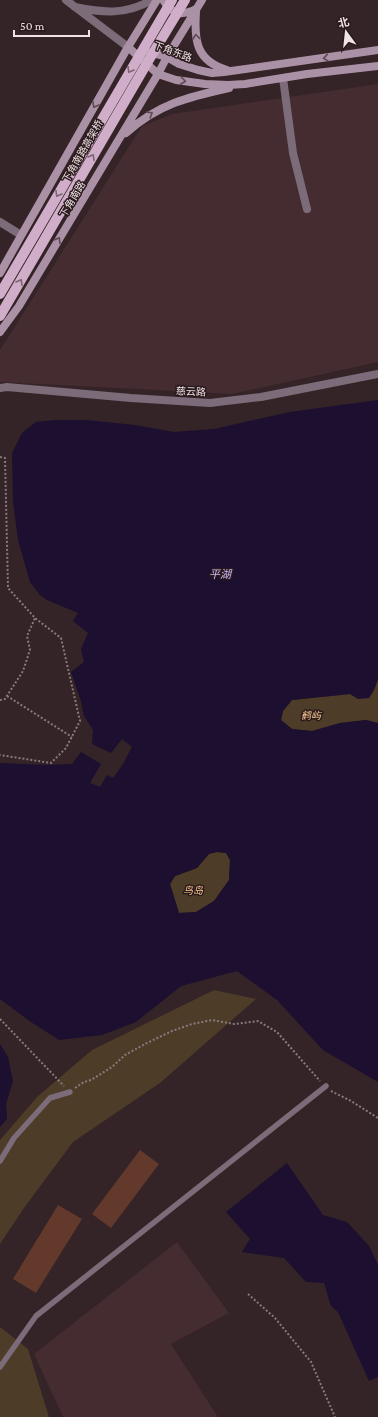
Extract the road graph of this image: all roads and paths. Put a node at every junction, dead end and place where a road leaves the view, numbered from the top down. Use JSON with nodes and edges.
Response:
{"nodes":[{"id":1,"x":66,"y":0,"type":"edge"},
{"id":2,"x":152,"y":0,"type":"edge"},
{"id":3,"x":157,"y":0,"type":"edge"},
{"id":4,"x":163,"y":0,"type":"edge"},
{"id":5,"x":172,"y":0,"type":"edge"},
{"id":6,"x":185,"y":0,"type":"edge"},
{"id":7,"x":202,"y":0,"type":"edge"},
{"id":8,"x":74,"y":7,"type":"junction"},
{"id":9,"x":196,"y":9,"type":"junction"},
{"id":10,"x":128,"y":47,"type":"junction"},
{"id":11,"x":378,"y":50,"type":"edge"},
{"id":12,"x":167,"y":57,"type":"junction"},
{"id":13,"x":378,"y":66,"type":"edge"},
{"id":14,"x":231,"y":71,"type":"junction"},
{"id":15,"x":158,"y":74,"type":"junction"},
{"id":16,"x":283,"y":78,"type":"junction"},
{"id":17,"x":245,"y":84,"type":"junction"},
{"id":18,"x":120,"y":138,"type":"junction"},
{"id":19,"x":307,"y":209,"type":"dead end"},
{"id":20,"x":0,"y":222,"type":"edge"},
{"id":21,"x":21,"y":235,"type":"junction"},
{"id":22,"x":0,"y":273,"type":"edge"},
{"id":23,"x":0,"y":294,"type":"edge"},
{"id":24,"x":0,"y":316,"type":"edge"},
{"id":25,"x":0,"y":332,"type":"edge"},
{"id":26,"x":378,"y":374,"type":"edge"},
{"id":27,"x":0,"y":388,"type":"edge"},
{"id":28,"x":0,"y":457,"type":"edge"},
{"id":29,"x":35,"y":618,"type":"junction"},
{"id":30,"x":7,"y":696,"type":"junction"},
{"id":31,"x":0,"y":700,"type":"edge"},
{"id":32,"x":72,"y":737,"type":"junction"},
{"id":33,"x":0,"y":756,"type":"edge"},
{"id":34,"x":0,"y":1019,"type":"edge"},
{"id":35,"x":326,"y":1086,"type":"junction"},
{"id":36,"x":70,"y":1092,"type":"junction"},
{"id":37,"x":378,"y":1118,"type":"edge"},
{"id":38,"x":0,"y":1161,"type":"edge"},
{"id":39,"x":248,"y":1294,"type":"dead end"},
{"id":40,"x":0,"y":1367,"type":"edge"},
{"id":41,"x":335,"y":1417,"type":"edge"}],
"edges":[{"from":1,"to":8,"type":"street"},
{"from":2,"to":8,"type":"street"},
{"from":3,"to":10,"type":"main road"},
{"from":4,"to":9,"type":"main road"},
{"from":5,"to":23,"type":"main road","name":"下角南路高架桥","one_way":true,"bridge":true},
{"from":24,"to":6,"type":"main road","name":"下角南路高架桥","one_way":true,"bridge":true},
{"from":7,"to":9,"type":"main road","name":"下角南路"},
{"from":8,"to":10,"type":"street"},
{"from":9,"to":12,"type":"main road","name":"下角南路"},
{"from":14,"to":9,"type":"main road","one_way":true},
{"from":10,"to":12,"type":"main road","name":"下角东路"},
{"from":10,"to":15,"type":"main road","name":"下角东路"},
{"from":10,"to":21,"type":"main road","one_way":true},
{"from":11,"to":14,"type":"main road","name":"下角东路","one_way":true},
{"from":12,"to":14,"type":"main road","name":"下角东路"},
{"from":12,"to":15,"type":"main road","name":"下角南路"},
{"from":13,"to":16,"type":"main road","name":"下角东路"},
{"from":15,"to":17,"type":"main road","name":"下角东路","one_way":true},
{"from":15,"to":18,"type":"main road","name":"下角南路"},
{"from":16,"to":17,"type":"main road","name":"下角东路"},
{"from":16,"to":19,"type":"street"},
{"from":18,"to":17,"type":"main road","one_way":true},
{"from":25,"to":18,"type":"main road","name":"下角南路","one_way":true},
{"from":20,"to":21,"type":"street"},
{"from":21,"to":22,"type":"main road"},
{"from":26,"to":27,"type":"street","name":"慈云路"},
{"from":28,"to":29,"type":"path"},
{"from":29,"to":30,"type":"path"},
{"from":29,"to":32,"type":"path"},
{"from":30,"to":31,"type":"path"},
{"from":30,"to":32,"type":"path"},
{"from":32,"to":33,"type":"path"},
{"from":34,"to":36,"type":"path"},
{"from":35,"to":36,"type":"path"},
{"from":35,"to":37,"type":"path"},
{"from":35,"to":40,"type":"lane"},
{"from":36,"to":38,"type":"lane"},
{"from":39,"to":41,"type":"path"}]}
